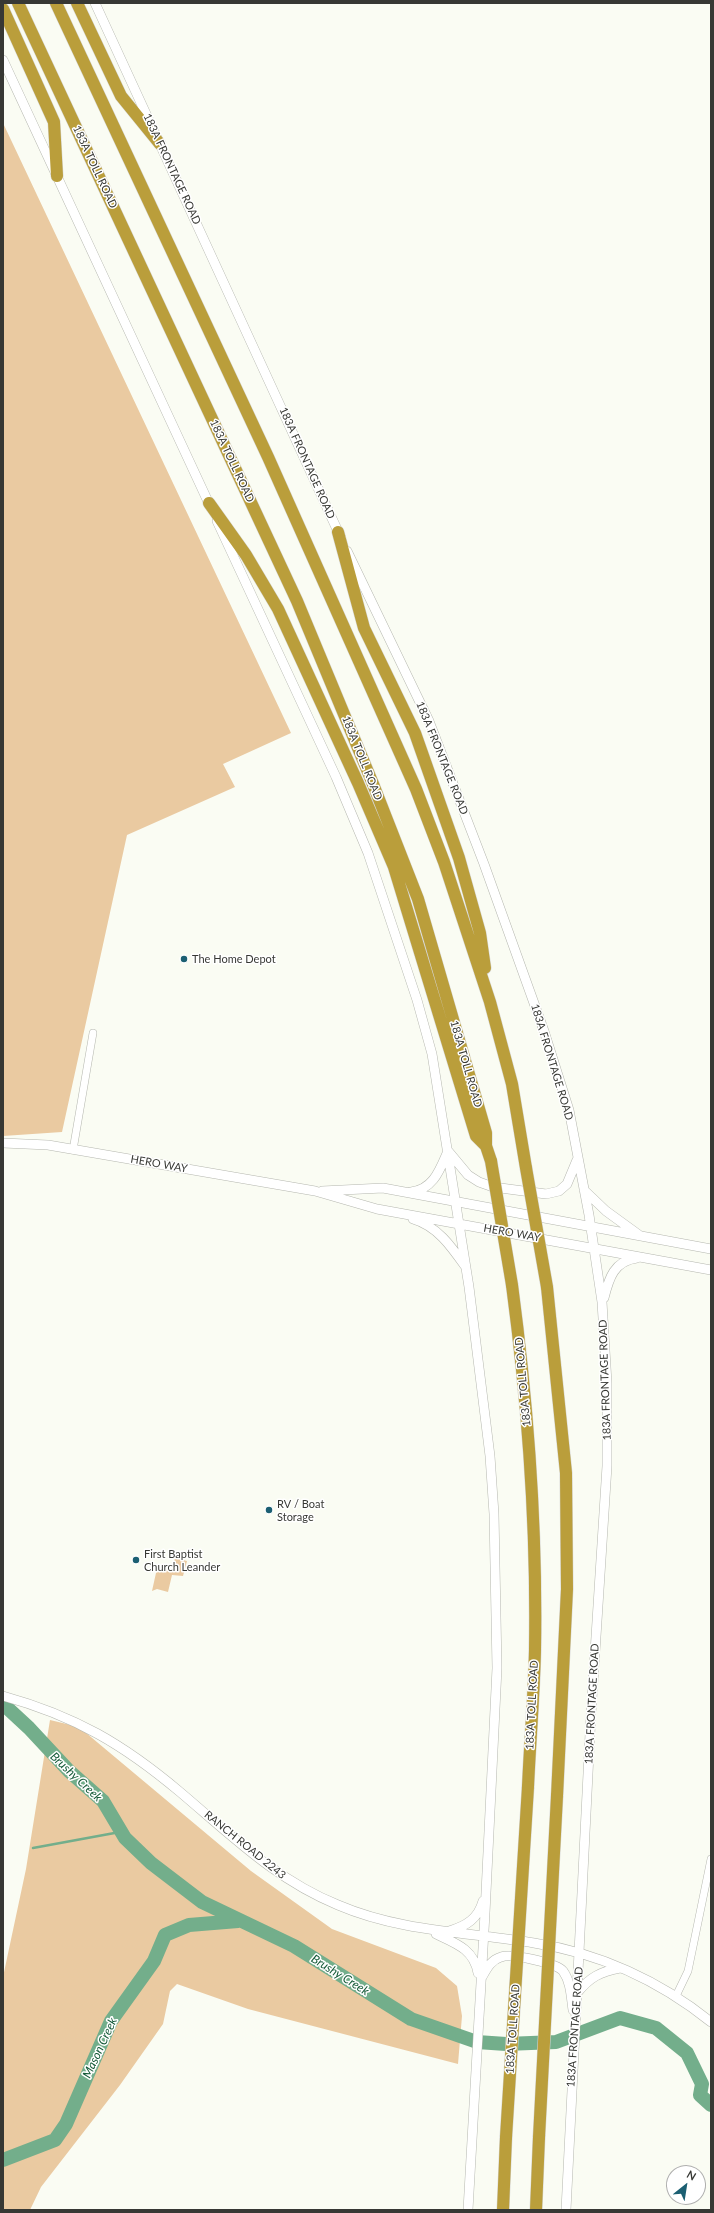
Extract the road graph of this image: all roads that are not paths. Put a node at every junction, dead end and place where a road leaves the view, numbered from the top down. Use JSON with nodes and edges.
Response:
{"nodes":[{"id":1,"x":18,"y":3,"type":"edge"},
{"id":2,"x":56,"y":3,"type":"edge"},
{"id":3,"x":77,"y":3,"type":"edge"},
{"id":4,"x":95,"y":3,"type":"edge"},
{"id":5,"x":3,"y":9,"type":"edge"},
{"id":6,"x":3,"y":60,"type":"edge"},
{"id":7,"x":160,"y":144,"type":"junction"},
{"id":8,"x":57,"y":176,"type":"junction"},
{"id":9,"x":209,"y":503,"type":"junction"},
{"id":10,"x":338,"y":532,"type":"junction"},
{"id":11,"x":490,"y":1002,"type":"junction"},
{"id":12,"x":93,"y":1033,"type":"dead end"},
{"id":13,"x":3,"y":1143,"type":"edge"},
{"id":14,"x":486,"y":1146,"type":"junction"},
{"id":15,"x":73,"y":1150,"type":"junction"},
{"id":16,"x":448,"y":1151,"type":"junction"},
{"id":17,"x":578,"y":1158,"type":"junction"},
{"id":18,"x":584,"y":1190,"type":"junction"},
{"id":19,"x":315,"y":1191,"type":"junction"},
{"id":20,"x":404,"y":1192,"type":"junction"},
{"id":21,"x":456,"y":1202,"type":"junction"},
{"id":22,"x":377,"y":1209,"type":"junction"},
{"id":23,"x":459,"y":1224,"type":"junction"},
{"id":24,"x":591,"y":1227,"type":"junction"},
{"id":25,"x":642,"y":1237,"type":"junction"},
{"id":26,"x":594,"y":1248,"type":"junction"},
{"id":27,"x":711,"y":1249,"type":"edge"},
{"id":28,"x":644,"y":1258,"type":"junction"},
{"id":29,"x":466,"y":1268,"type":"junction"},
{"id":30,"x":711,"y":1270,"type":"edge"},
{"id":31,"x":602,"y":1302,"type":"junction"},
{"id":32,"x":3,"y":1696,"type":"edge"},
{"id":33,"x":711,"y":1859,"type":"edge"},
{"id":34,"x":486,"y":1888,"type":"junction"},
{"id":35,"x":424,"y":1929,"type":"junction"},
{"id":36,"x":445,"y":1932,"type":"junction"},
{"id":37,"x":484,"y":1936,"type":"junction"},
{"id":38,"x":580,"y":1954,"type":"junction"},
{"id":39,"x":620,"y":1968,"type":"junction"},
{"id":40,"x":480,"y":1982,"type":"junction"},
{"id":41,"x":575,"y":1996,"type":"junction"},
{"id":42,"x":676,"y":1996,"type":"junction"},
{"id":43,"x":711,"y":2022,"type":"edge"},
{"id":44,"x":468,"y":2210,"type":"edge"},
{"id":45,"x":503,"y":2210,"type":"edge"},
{"id":46,"x":536,"y":2210,"type":"edge"},
{"id":47,"x":566,"y":2210,"type":"edge"}],
"edges":[{"from":1,"to":14,"type":"highway","name":"183A TOLL ROAD"},
{"from":2,"to":11,"type":"highway"},
{"from":3,"to":7,"type":"highway"},
{"from":4,"to":7,"type":"main road","name":"183A FRONTAGE ROAD"},
{"from":5,"to":8,"type":"highway"},
{"from":6,"to":8,"type":"main road"},
{"from":7,"to":10,"type":"main road","name":"183A FRONTAGE ROAD"},
{"from":8,"to":9,"type":"main road"},
{"from":9,"to":14,"type":"highway"},
{"from":9,"to":16,"type":"main road"},
{"from":10,"to":11,"type":"highway"},
{"from":10,"to":17,"type":"main road","name":"183A FRONTAGE ROAD"},
{"from":11,"to":46,"type":"highway","bridge":true},
{"from":12,"to":15,"type":"street"},
{"from":13,"to":15,"type":"main road","name":"HERO WAY"},
{"from":14,"to":45,"type":"highway","name":"183A TOLL ROAD","bridge":true},
{"from":15,"to":19,"type":"main road","name":"HERO WAY"},
{"from":16,"to":17,"type":"main road"},
{"from":16,"to":20,"type":"main road"},
{"from":16,"to":21,"type":"main road"},
{"from":17,"to":18,"type":"main road","name":"183A FRONTAGE ROAD"},
{"from":18,"to":24,"type":"main road","name":"183A FRONTAGE ROAD"},
{"from":18,"to":25,"type":"main road"},
{"from":19,"to":20,"type":"main road","name":"HERO WAY"},
{"from":19,"to":22,"type":"main road","name":"HERO WAY"},
{"from":20,"to":21,"type":"main road","name":"HERO WAY"},
{"from":21,"to":23,"type":"main road"},
{"from":21,"to":24,"type":"main road","name":"HERO WAY"},
{"from":22,"to":23,"type":"main road","name":"HERO WAY"},
{"from":22,"to":29,"type":"main road"},
{"from":23,"to":26,"type":"main road","name":"HERO WAY"},
{"from":23,"to":29,"type":"main road"},
{"from":24,"to":25,"type":"main road","name":"HERO WAY"},
{"from":24,"to":26,"type":"main road","name":"183A FRONTAGE ROAD"},
{"from":25,"to":27,"type":"main road","name":"HERO WAY"},
{"from":26,"to":28,"type":"main road","name":"HERO WAY"},
{"from":26,"to":31,"type":"main road","name":"183A FRONTAGE ROAD"},
{"from":28,"to":30,"type":"main road","name":"HERO WAY"},
{"from":28,"to":31,"type":"main road"},
{"from":29,"to":34,"type":"main road"},
{"from":31,"to":38,"type":"main road","name":"183A FRONTAGE ROAD"},
{"from":32,"to":35,"type":"main road","name":"RANCH ROAD 2243"},
{"from":33,"to":42,"type":"street"},
{"from":34,"to":36,"type":"main road"},
{"from":34,"to":37,"type":"main road"},
{"from":35,"to":36,"type":"main road","name":"RANCH ROAD 2243"},
{"from":35,"to":40,"type":"main road"},
{"from":36,"to":37,"type":"main road","name":"RANCH ROAD 2243"},
{"from":37,"to":38,"type":"main road","name":"RANCH ROAD 2243"},
{"from":37,"to":40,"type":"main road"},
{"from":38,"to":39,"type":"main road","name":"RANCH ROAD 2243"},
{"from":38,"to":41,"type":"main road","name":"183A FRONTAGE ROAD"},
{"from":39,"to":41,"type":"main road"},
{"from":39,"to":42,"type":"main road","name":"RANCH ROAD 2243"},
{"from":40,"to":41,"type":"main road"},
{"from":40,"to":44,"type":"main road"},
{"from":41,"to":47,"type":"main road","name":"183A FRONTAGE ROAD"},
{"from":42,"to":43,"type":"main road","name":"RANCH ROAD 2243"}]}
